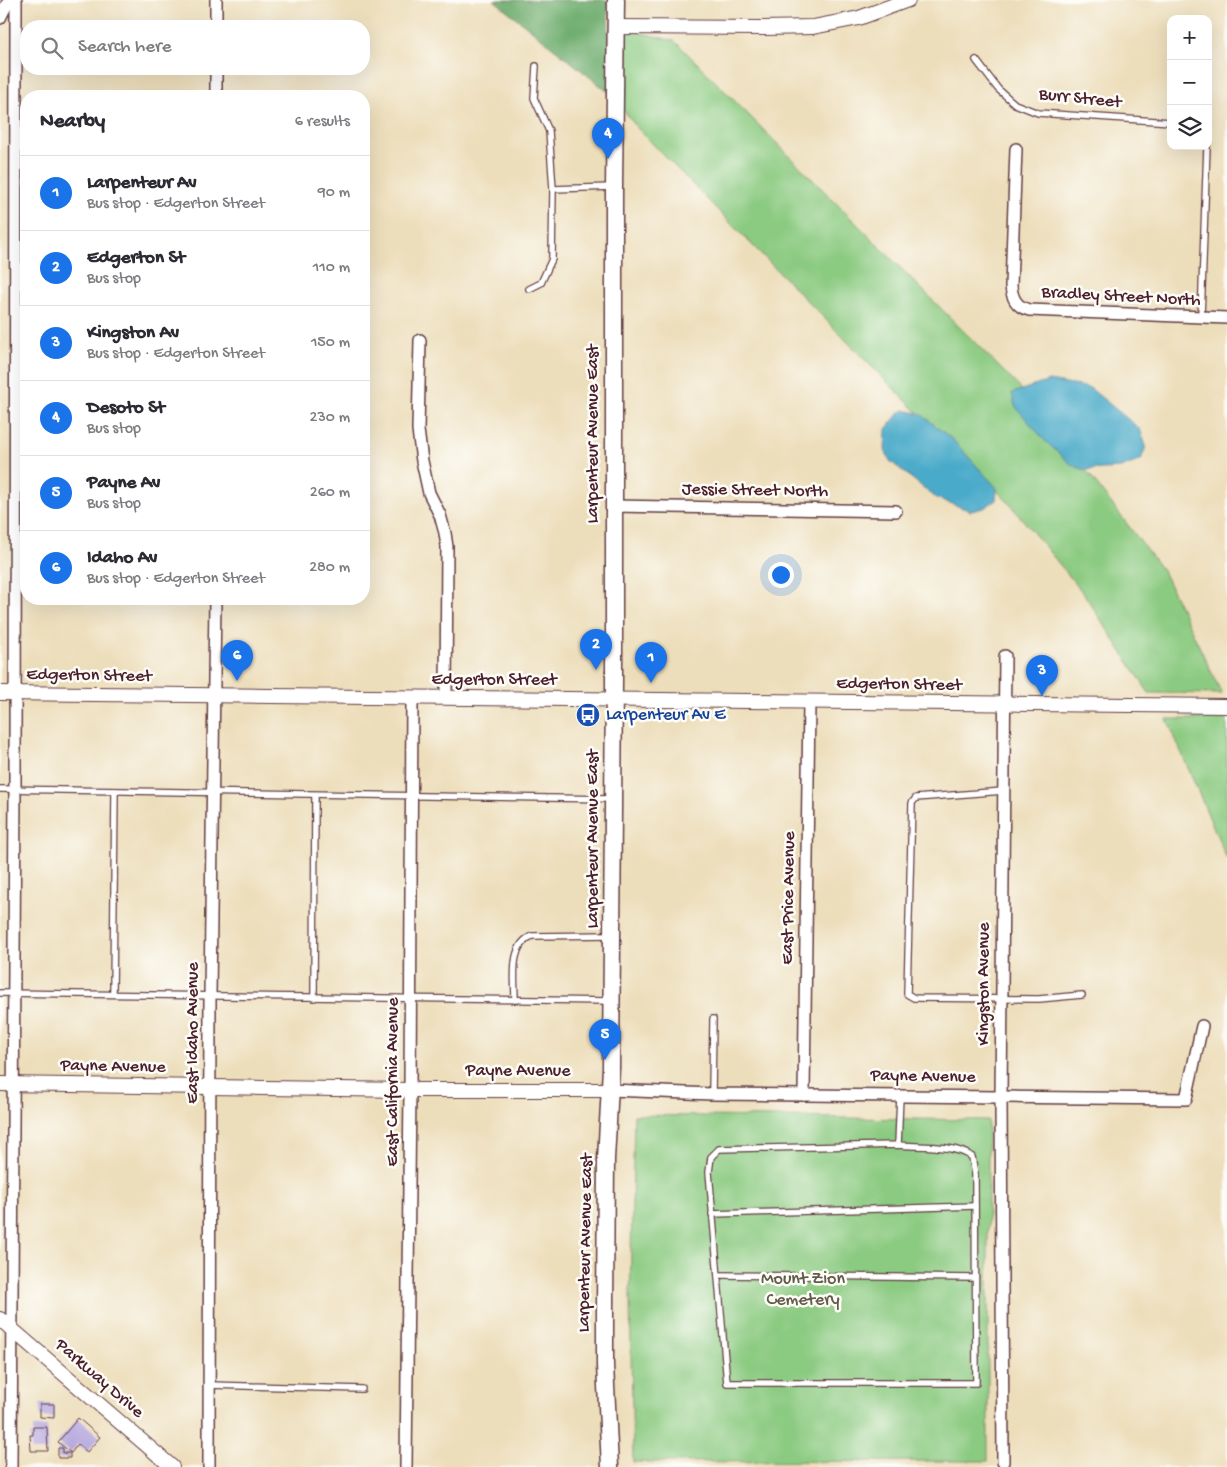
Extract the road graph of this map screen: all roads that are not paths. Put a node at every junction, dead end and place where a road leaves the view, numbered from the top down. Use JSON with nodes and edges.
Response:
{"nodes":[{"id":1,"x":9,"y":0,"type":"edge"},
{"id":2,"x":16,"y":0,"type":"edge"},
{"id":3,"x":216,"y":0,"type":"edge"},
{"id":4,"x":616,"y":0,"type":"edge"},
{"id":5,"x":908,"y":0,"type":"edge"},
{"id":6,"x":0,"y":18,"type":"edge"},
{"id":7,"x":216,"y":20,"type":"edge"},
{"id":8,"x":616,"y":27,"type":"junction"},
{"id":9,"x":976,"y":60,"type":"dead end"},
{"id":10,"x":536,"y":66,"type":"dead end"},
{"id":11,"x":216,"y":75,"type":"edge"},
{"id":12,"x":216,"y":90,"type":"edge"},
{"id":13,"x":1167,"y":122,"type":"edge"},
{"id":14,"x":1016,"y":149,"type":"dead end"},
{"id":15,"x":1207,"y":150,"type":"edge"},
{"id":16,"x":614,"y":187,"type":"junction"},
{"id":17,"x":553,"y":188,"type":"junction"},
{"id":18,"x":529,"y":289,"type":"dead end"},
{"id":19,"x":1201,"y":318,"type":"junction"},
{"id":20,"x":1227,"y":318,"type":"edge"},
{"id":21,"x":420,"y":340,"type":"dead end"},
{"id":22,"x":614,"y":506,"type":"junction"},
{"id":23,"x":896,"y":511,"type":"dead end"},
{"id":24,"x":215,"y":605,"type":"edge"},
{"id":25,"x":1004,"y":656,"type":"dead end"},
{"id":26,"x":0,"y":693,"type":"edge"},
{"id":27,"x":15,"y":694,"type":"junction"},
{"id":28,"x":214,"y":696,"type":"junction"},
{"id":29,"x":412,"y":698,"type":"junction"},
{"id":30,"x":446,"y":698,"type":"junction"},
{"id":31,"x":614,"y":699,"type":"junction"},
{"id":32,"x":808,"y":702,"type":"junction"},
{"id":33,"x":1004,"y":704,"type":"junction"},
{"id":34,"x":1227,"y":706,"type":"edge"},
{"id":35,"x":0,"y":789,"type":"edge"},
{"id":36,"x":15,"y":789,"type":"junction"},
{"id":37,"x":115,"y":791,"type":"junction"},
{"id":38,"x":1003,"y":791,"type":"junction"},
{"id":39,"x":213,"y":793,"type":"junction"},
{"id":40,"x":315,"y":794,"type":"junction"},
{"id":41,"x":412,"y":796,"type":"junction"},
{"id":42,"x":613,"y":799,"type":"junction"},
{"id":43,"x":612,"y":935,"type":"junction"},
{"id":44,"x":0,"y":993,"type":"edge"},
{"id":45,"x":14,"y":993,"type":"junction"},
{"id":46,"x":113,"y":994,"type":"junction"},
{"id":47,"x":1082,"y":995,"type":"dead end"},
{"id":48,"x":210,"y":996,"type":"junction"},
{"id":49,"x":314,"y":998,"type":"junction"},
{"id":50,"x":1002,"y":998,"type":"junction"},
{"id":51,"x":411,"y":1000,"type":"junction"},
{"id":52,"x":515,"y":1000,"type":"junction"},
{"id":53,"x":612,"y":1001,"type":"junction"},
{"id":54,"x":713,"y":1018,"type":"dead end"},
{"id":55,"x":1202,"y":1026,"type":"dead end"},
{"id":56,"x":7,"y":1085,"type":"edge"},
{"id":57,"x":211,"y":1087,"type":"junction"},
{"id":58,"x":410,"y":1090,"type":"junction"},
{"id":59,"x":610,"y":1090,"type":"junction"},
{"id":60,"x":712,"y":1094,"type":"junction"},
{"id":61,"x":804,"y":1095,"type":"junction"},
{"id":62,"x":900,"y":1096,"type":"junction"},
{"id":63,"x":1001,"y":1097,"type":"junction"},
{"id":64,"x":898,"y":1145,"type":"junction"},
{"id":65,"x":975,"y":1206,"type":"junction"},
{"id":66,"x":712,"y":1214,"type":"junction"},
{"id":67,"x":718,"y":1275,"type":"junction"},
{"id":68,"x":975,"y":1278,"type":"junction"},
{"id":69,"x":0,"y":1319,"type":"edge"},
{"id":70,"x":12,"y":1328,"type":"junction"},
{"id":71,"x":209,"y":1385,"type":"junction"},
{"id":72,"x":362,"y":1389,"type":"dead end"},
{"id":73,"x":1003,"y":1462,"type":"dead end"},
{"id":74,"x":11,"y":1467,"type":"edge"},
{"id":75,"x":172,"y":1467,"type":"edge"},
{"id":76,"x":209,"y":1467,"type":"edge"},
{"id":77,"x":406,"y":1467,"type":"edge"},
{"id":78,"x":610,"y":1467,"type":"edge"}],
"edges":[{"from":1,"to":6,"type":"street"},
{"from":2,"to":27,"type":"street"},
{"from":3,"to":7,"type":"street"},
{"from":4,"to":8,"type":"main road","name":"Larpenteur Avenue East"},
{"from":5,"to":8,"type":"street"},
{"from":8,"to":16,"type":"main road","name":"Larpenteur Avenue East"},
{"from":9,"to":13,"type":"lane","name":"Burr Street"},
{"from":10,"to":17,"type":"lane"},
{"from":11,"to":12,"type":"street"},
{"from":14,"to":19,"type":"street","name":"Bradley Street North"},
{"from":15,"to":19,"type":"lane"},
{"from":16,"to":17,"type":"lane"},
{"from":16,"to":22,"type":"main road","name":"Larpenteur Avenue East"},
{"from":17,"to":18,"type":"lane"},
{"from":19,"to":20,"type":"street","name":"Bradley Street North"},
{"from":21,"to":30,"type":"street"},
{"from":22,"to":23,"type":"street","name":"Jessie Street North"},
{"from":22,"to":31,"type":"main road","name":"Larpenteur Avenue East"},
{"from":24,"to":28,"type":"street","name":"East Idaho Avenue"},
{"from":25,"to":33,"type":"street","name":"Kingston Avenue"},
{"from":26,"to":27,"type":"street","name":"Edgerton Street"},
{"from":27,"to":28,"type":"street","name":"Edgerton Street"},
{"from":27,"to":36,"type":"street"},
{"from":28,"to":29,"type":"street","name":"Edgerton Street"},
{"from":28,"to":39,"type":"street","name":"East Idaho Avenue"},
{"from":29,"to":30,"type":"street","name":"Edgerton Street"},
{"from":29,"to":41,"type":"street","name":"East California Avenue"},
{"from":30,"to":31,"type":"street","name":"Edgerton Street"},
{"from":31,"to":32,"type":"street","name":"Edgerton Street"},
{"from":31,"to":42,"type":"main road","name":"Larpenteur Avenue East"},
{"from":32,"to":33,"type":"street","name":"Edgerton Street"},
{"from":32,"to":61,"type":"street","name":"East Price Avenue"},
{"from":33,"to":34,"type":"street","name":"Edgerton Street"},
{"from":33,"to":38,"type":"street","name":"Kingston Avenue"},
{"from":35,"to":36,"type":"lane"},
{"from":36,"to":37,"type":"lane"},
{"from":36,"to":45,"type":"street"},
{"from":37,"to":39,"type":"lane"},
{"from":37,"to":46,"type":"lane"},
{"from":38,"to":50,"type":"street","name":"Kingston Avenue"},
{"from":38,"to":50,"type":"lane"},
{"from":39,"to":40,"type":"lane"},
{"from":39,"to":48,"type":"street","name":"East Idaho Avenue"},
{"from":40,"to":41,"type":"lane"},
{"from":40,"to":49,"type":"lane"},
{"from":41,"to":42,"type":"lane"},
{"from":41,"to":51,"type":"street","name":"East California Avenue"},
{"from":42,"to":43,"type":"main road","name":"Larpenteur Avenue East"},
{"from":43,"to":52,"type":"lane"},
{"from":43,"to":53,"type":"main road","name":"Larpenteur Avenue East"},
{"from":44,"to":45,"type":"lane"},
{"from":45,"to":46,"type":"lane"},
{"from":45,"to":56,"type":"street"},
{"from":46,"to":48,"type":"lane"},
{"from":47,"to":50,"type":"lane"},
{"from":48,"to":49,"type":"lane"},
{"from":48,"to":57,"type":"street","name":"East Idaho Avenue"},
{"from":49,"to":51,"type":"lane"},
{"from":50,"to":63,"type":"street","name":"Kingston Avenue"},
{"from":51,"to":52,"type":"lane"},
{"from":51,"to":58,"type":"street","name":"East California Avenue"},
{"from":52,"to":53,"type":"lane"},
{"from":53,"to":59,"type":"main road","name":"Larpenteur Avenue East"},
{"from":54,"to":60,"type":"lane"},
{"from":55,"to":63,"type":"street","name":"Payne Avenue"},
{"from":56,"to":57,"type":"street","name":"Payne Avenue"},
{"from":56,"to":70,"type":"street"},
{"from":57,"to":58,"type":"street","name":"Payne Avenue"},
{"from":57,"to":71,"type":"street","name":"East Idaho Avenue"},
{"from":58,"to":59,"type":"street","name":"Payne Avenue"},
{"from":58,"to":77,"type":"street","name":"East California Avenue"},
{"from":59,"to":60,"type":"street","name":"Payne Avenue"},
{"from":59,"to":78,"type":"main road","name":"Larpenteur Avenue East"},
{"from":60,"to":61,"type":"street","name":"Payne Avenue"},
{"from":61,"to":62,"type":"street","name":"Payne Avenue"},
{"from":62,"to":63,"type":"street","name":"Payne Avenue"},
{"from":62,"to":64,"type":"lane"},
{"from":63,"to":73,"type":"street","name":"Kingston Avenue"},
{"from":64,"to":65,"type":"lane"},
{"from":64,"to":66,"type":"lane"},
{"from":65,"to":66,"type":"lane"},
{"from":65,"to":68,"type":"lane"},
{"from":66,"to":67,"type":"lane"},
{"from":67,"to":68,"type":"lane"},
{"from":67,"to":68,"type":"lane"},
{"from":69,"to":70,"type":"street","name":"Parkway Drive"},
{"from":70,"to":74,"type":"street"},
{"from":70,"to":75,"type":"street","name":"Parkway Drive"},
{"from":71,"to":72,"type":"lane"},
{"from":71,"to":76,"type":"street","name":"East Idaho Avenue"}]}
